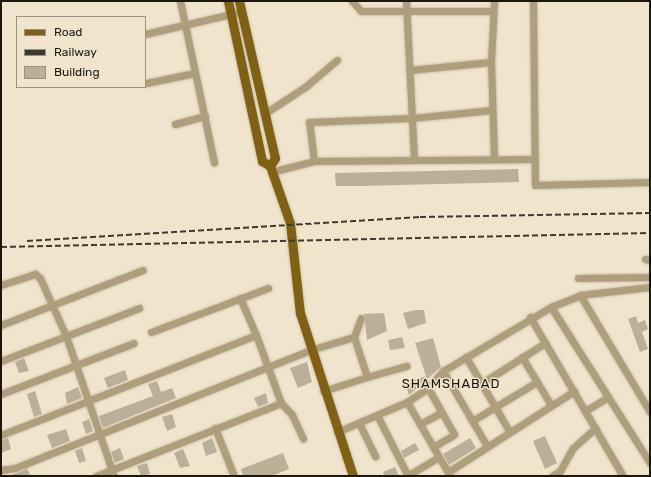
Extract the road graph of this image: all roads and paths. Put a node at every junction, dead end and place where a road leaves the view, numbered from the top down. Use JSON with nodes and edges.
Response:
{"nodes":[{"id":1,"x":180,"y":1,"type":"edge"},
{"id":2,"x":228,"y":1,"type":"edge"},
{"id":3,"x":239,"y":1,"type":"edge"},
{"id":4,"x":352,"y":1,"type":"edge"},
{"id":5,"x":406,"y":1,"type":"edge"},
{"id":6,"x":494,"y":1,"type":"edge"},
{"id":7,"x":533,"y":1,"type":"edge"},
{"id":8,"x":492,"y":11,"type":"junction"},
{"id":9,"x":240,"y":12,"type":"junction"},
{"id":10,"x":406,"y":12,"type":"junction"},
{"id":11,"x":230,"y":14,"type":"junction"},
{"id":12,"x":186,"y":26,"type":"junction"},
{"id":13,"x":146,"y":34,"type":"edge"},
{"id":14,"x":337,"y":60,"type":"dead end"},
{"id":15,"x":491,"y":62,"type":"junction"},
{"id":16,"x":410,"y":70,"type":"junction"},
{"id":17,"x":195,"y":73,"type":"junction"},
{"id":18,"x":146,"y":83,"type":"edge"},
{"id":19,"x":492,"y":110,"type":"junction"},
{"id":20,"x":264,"y":114,"type":"junction"},
{"id":21,"x":205,"y":116,"type":"junction"},
{"id":22,"x":412,"y":118,"type":"junction"},
{"id":23,"x":175,"y":124,"type":"dead end"},
{"id":24,"x":494,"y":158,"type":"junction"},
{"id":25,"x":535,"y":159,"type":"junction"},
{"id":26,"x":414,"y":160,"type":"junction"},
{"id":27,"x":314,"y":161,"type":"junction"},
{"id":28,"x":214,"y":162,"type":"dead end"},
{"id":29,"x":270,"y":169,"type":"junction"},
{"id":30,"x":650,"y":182,"type":"edge"},
{"id":31,"x":143,"y":270,"type":"dead end"},
{"id":32,"x":650,"y":277,"type":"edge"},
{"id":33,"x":578,"y":278,"type":"dead end"},
{"id":34,"x":1,"y":285,"type":"edge"},
{"id":35,"x":646,"y":287,"type":"edge"},
{"id":36,"x":268,"y":288,"type":"dead end"},
{"id":37,"x":580,"y":295,"type":"junction"},
{"id":38,"x":240,"y":298,"type":"junction"},
{"id":39,"x":52,"y":305,"type":"junction"},
{"id":40,"x":551,"y":307,"type":"junction"},
{"id":41,"x":139,"y":308,"type":"dead end"},
{"id":42,"x":530,"y":317,"type":"junction"},
{"id":43,"x":361,"y":318,"type":"dead end"},
{"id":44,"x":1,"y":325,"type":"edge"},
{"id":45,"x":151,"y":332,"type":"dead end"},
{"id":46,"x":256,"y":335,"type":"junction"},
{"id":47,"x":66,"y":336,"type":"junction"},
{"id":48,"x":354,"y":337,"type":"junction"},
{"id":49,"x":545,"y":343,"type":"junction"},
{"id":50,"x":134,"y":344,"type":"dead end"},
{"id":51,"x":310,"y":350,"type":"junction"},
{"id":52,"x":466,"y":357,"type":"junction"},
{"id":53,"x":522,"y":358,"type":"junction"},
{"id":54,"x":1,"y":361,"type":"edge"},
{"id":55,"x":76,"y":366,"type":"junction"},
{"id":56,"x":406,"y":366,"type":"dead end"},
{"id":57,"x":269,"y":368,"type":"junction"},
{"id":58,"x":444,"y":371,"type":"junction"},
{"id":59,"x":367,"y":377,"type":"junction"},
{"id":60,"x":537,"y":382,"type":"junction"},
{"id":61,"x":482,"y":383,"type":"junction"},
{"id":62,"x":428,"y":388,"type":"junction"},
{"id":63,"x":323,"y":391,"type":"junction"},
{"id":64,"x":574,"y":391,"type":"junction"},
{"id":65,"x":1,"y":394,"type":"edge"},
{"id":66,"x":608,"y":397,"type":"junction"},
{"id":67,"x":90,"y":400,"type":"junction"},
{"id":68,"x":407,"y":402,"type":"junction"},
{"id":69,"x":281,"y":403,"type":"junction"},
{"id":70,"x":551,"y":405,"type":"junction"},
{"id":71,"x":495,"y":407,"type":"junction"},
{"id":72,"x":585,"y":411,"type":"junction"},
{"id":73,"x":650,"y":412,"type":"edge"},
{"id":74,"x":439,"y":414,"type":"dead end"},
{"id":75,"x":377,"y":415,"type":"junction"},
{"id":76,"x":472,"y":421,"type":"junction"},
{"id":77,"x":359,"y":423,"type":"junction"},
{"id":78,"x":420,"y":424,"type":"junction"},
{"id":79,"x":215,"y":428,"type":"junction"},
{"id":80,"x":595,"y":428,"type":"junction"},
{"id":81,"x":510,"y":431,"type":"junction"},
{"id":82,"x":337,"y":432,"type":"junction"},
{"id":83,"x":1,"y":435,"type":"edge"},
{"id":84,"x":100,"y":435,"type":"junction"},
{"id":85,"x":303,"y":439,"type":"dead end"},
{"id":86,"x":487,"y":446,"type":"junction"},
{"id":87,"x":433,"y":447,"type":"junction"},
{"id":88,"x":375,"y":456,"type":"dead end"},
{"id":89,"x":439,"y":457,"type":"junction"},
{"id":90,"x":650,"y":463,"type":"edge"},
{"id":91,"x":1,"y":470,"type":"edge"},
{"id":92,"x":113,"y":473,"type":"edge"},
{"id":93,"x":449,"y":474,"type":"edge"},
{"id":94,"x":96,"y":476,"type":"edge"},
{"id":95,"x":234,"y":476,"type":"edge"},
{"id":96,"x":353,"y":476,"type":"edge"},
{"id":97,"x":407,"y":476,"type":"edge"},
{"id":98,"x":552,"y":476,"type":"edge"},
{"id":99,"x":623,"y":476,"type":"edge"}],
"edges":[{"from":1,"to":12,"type":"street"},
{"from":2,"to":11,"type":"main road"},
{"from":3,"to":9,"type":"main road"},
{"from":4,"to":10,"type":"street"},
{"from":5,"to":10,"type":"street"},
{"from":6,"to":8,"type":"street"},
{"from":7,"to":25,"type":"street"},
{"from":8,"to":10,"type":"street"},
{"from":8,"to":15,"type":"street"},
{"from":9,"to":11,"type":"street"},
{"from":9,"to":20,"type":"main road"},
{"from":10,"to":16,"type":"street"},
{"from":11,"to":12,"type":"street"},
{"from":11,"to":29,"type":"main road"},
{"from":12,"to":13,"type":"street"},
{"from":12,"to":17,"type":"street"},
{"from":14,"to":20,"type":"street"},
{"from":15,"to":16,"type":"street"},
{"from":15,"to":19,"type":"street"},
{"from":16,"to":22,"type":"street"},
{"from":17,"to":18,"type":"street"},
{"from":17,"to":21,"type":"street"},
{"from":19,"to":22,"type":"street"},
{"from":19,"to":24,"type":"street"},
{"from":20,"to":29,"type":"main road"},
{"from":21,"to":23,"type":"street"},
{"from":21,"to":28,"type":"street"},
{"from":22,"to":26,"type":"street"},
{"from":22,"to":27,"type":"street"},
{"from":24,"to":25,"type":"street"},
{"from":24,"to":26,"type":"street"},
{"from":25,"to":30,"type":"street"},
{"from":26,"to":27,"type":"street"},
{"from":27,"to":29,"type":"street"},
{"from":29,"to":51,"type":"main road"},
{"from":31,"to":39,"type":"street"},
{"from":32,"to":33,"type":"street"},
{"from":34,"to":39,"type":"street"},
{"from":35,"to":37,"type":"street"},
{"from":36,"to":38,"type":"street"},
{"from":37,"to":40,"type":"street"},
{"from":37,"to":73,"type":"street"},
{"from":38,"to":45,"type":"street"},
{"from":38,"to":46,"type":"street"},
{"from":39,"to":44,"type":"street"},
{"from":39,"to":47,"type":"street"},
{"from":40,"to":42,"type":"street"},
{"from":40,"to":66,"type":"street"},
{"from":41,"to":47,"type":"street"},
{"from":42,"to":49,"type":"street"},
{"from":42,"to":52,"type":"street"},
{"from":43,"to":48,"type":"street"},
{"from":46,"to":57,"type":"street"},
{"from":46,"to":67,"type":"street"},
{"from":47,"to":54,"type":"street"},
{"from":47,"to":55,"type":"street"},
{"from":48,"to":51,"type":"street"},
{"from":48,"to":59,"type":"street"},
{"from":49,"to":53,"type":"street"},
{"from":49,"to":64,"type":"street"},
{"from":50,"to":55,"type":"street"},
{"from":51,"to":57,"type":"street"},
{"from":51,"to":63,"type":"main road"},
{"from":52,"to":58,"type":"street"},
{"from":52,"to":61,"type":"street"},
{"from":53,"to":60,"type":"street"},
{"from":53,"to":61,"type":"street"},
{"from":55,"to":65,"type":"street"},
{"from":55,"to":67,"type":"street"},
{"from":56,"to":59,"type":"street"},
{"from":57,"to":69,"type":"street"},
{"from":57,"to":84,"type":"street"},
{"from":58,"to":62,"type":"street"},
{"from":58,"to":76,"type":"street"},
{"from":59,"to":63,"type":"street"},
{"from":60,"to":70,"type":"street"},
{"from":60,"to":71,"type":"street"},
{"from":61,"to":71,"type":"street"},
{"from":62,"to":68,"type":"street"},
{"from":62,"to":87,"type":"street"},
{"from":63,"to":82,"type":"main road"},
{"from":64,"to":70,"type":"street"},
{"from":64,"to":72,"type":"street"},
{"from":66,"to":72,"type":"street"},
{"from":66,"to":90,"type":"street"},
{"from":67,"to":83,"type":"street"},
{"from":67,"to":84,"type":"street"},
{"from":68,"to":75,"type":"street"},
{"from":68,"to":78,"type":"street"},
{"from":69,"to":79,"type":"street"},
{"from":69,"to":85,"type":"street"},
{"from":70,"to":81,"type":"street"},
{"from":71,"to":76,"type":"street"},
{"from":71,"to":81,"type":"street"},
{"from":72,"to":80,"type":"street"},
{"from":74,"to":78,"type":"street"},
{"from":75,"to":77,"type":"street"},
{"from":75,"to":97,"type":"street"},
{"from":76,"to":86,"type":"street"},
{"from":77,"to":82,"type":"street"},
{"from":77,"to":88,"type":"street"},
{"from":78,"to":87,"type":"street"},
{"from":79,"to":92,"type":"street"},
{"from":79,"to":95,"type":"street"},
{"from":80,"to":98,"type":"street"},
{"from":80,"to":99,"type":"street"},
{"from":81,"to":86,"type":"street"},
{"from":82,"to":96,"type":"main road"},
{"from":84,"to":91,"type":"street"},
{"from":84,"to":92,"type":"street"},
{"from":86,"to":93,"type":"street"},
{"from":87,"to":89,"type":"street"},
{"from":89,"to":93,"type":"street"},
{"from":89,"to":97,"type":"street"},
{"from":92,"to":94,"type":"street"}]}
